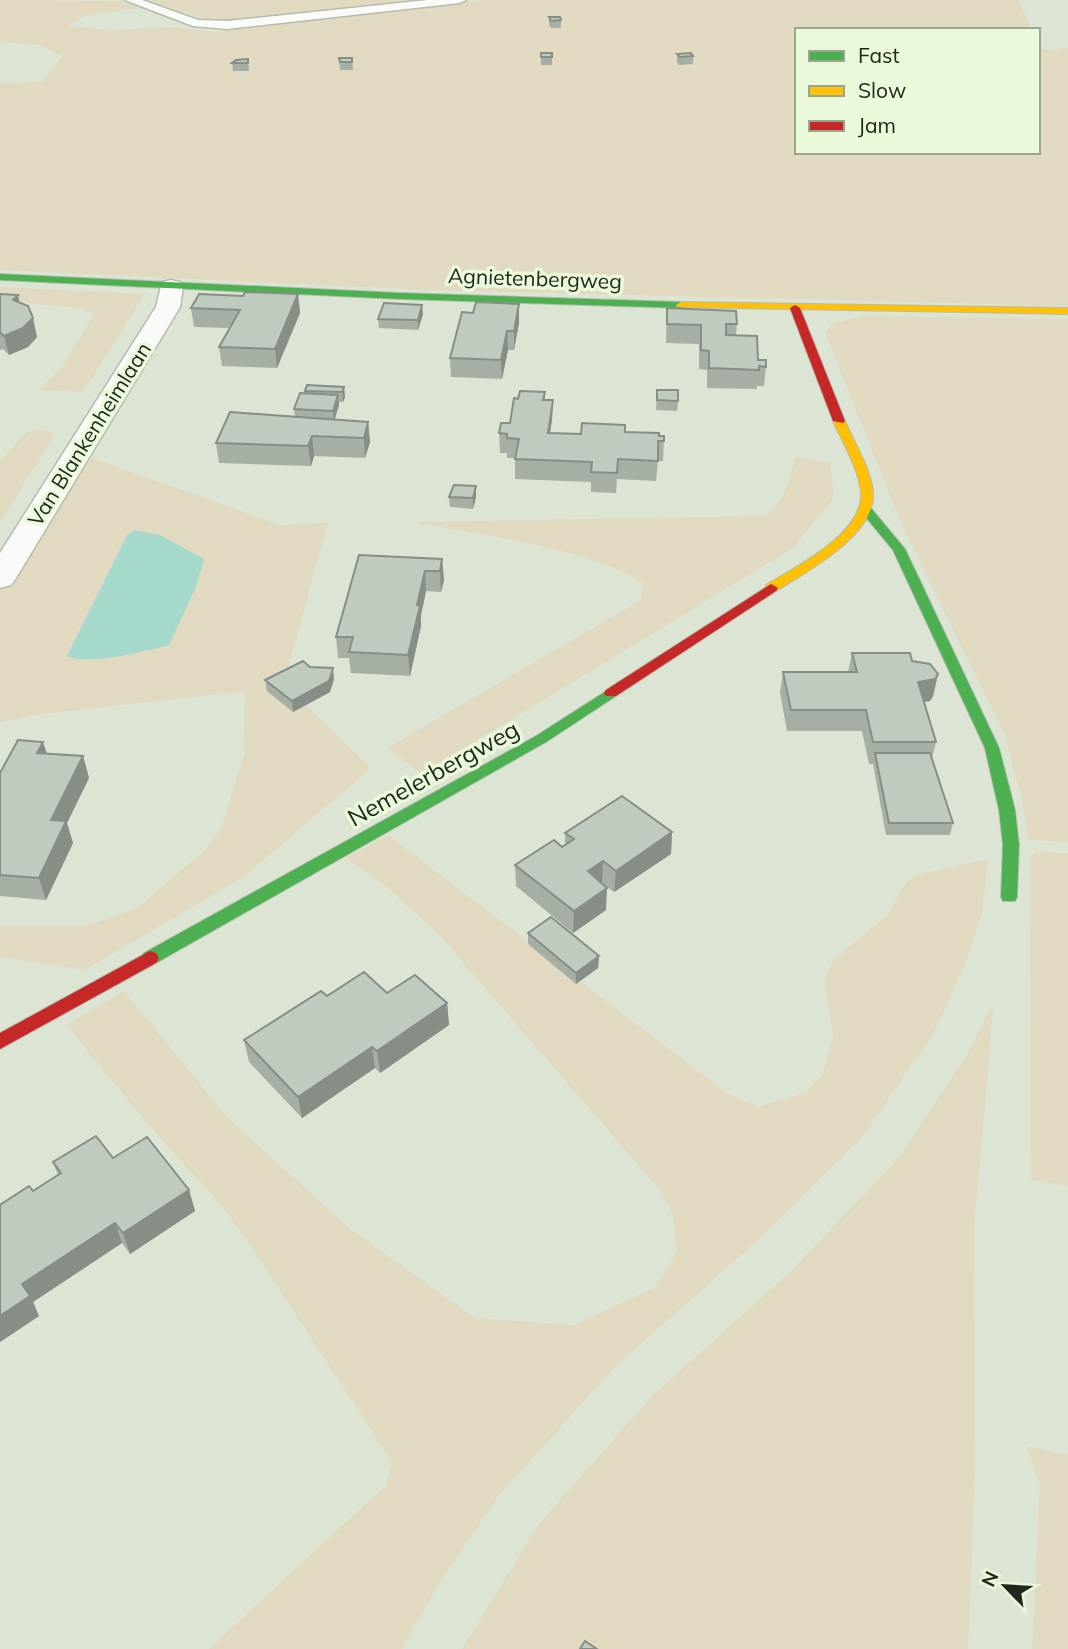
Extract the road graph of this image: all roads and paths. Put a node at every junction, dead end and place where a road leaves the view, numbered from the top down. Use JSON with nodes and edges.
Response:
{"nodes":[{"id":1,"x":131,"y":0,"type":"edge"},
{"id":2,"x":460,"y":0,"type":"edge"},
{"id":3,"x":0,"y":277,"type":"edge"},
{"id":4,"x":171,"y":287,"type":"junction"},
{"id":5,"x":795,"y":308,"type":"junction"},
{"id":6,"x":1068,"y":311,"type":"edge"},
{"id":7,"x":866,"y":510,"type":"junction"},
{"id":8,"x":0,"y":578,"type":"edge"},
{"id":9,"x":1009,"y":897,"type":"dead end"},
{"id":10,"x":0,"y":1042,"type":"edge"}],
"edges":[{"from":1,"to":2,"type":"lane"},
{"from":3,"to":4,"type":"street","name":"Agnietenbergweg"},
{"from":4,"to":5,"type":"street","name":"Agnietenbergweg"},
{"from":4,"to":8,"type":"street","name":"Van Blankenheimlaan"},
{"from":5,"to":6,"type":"street","name":"Agnietenbergweg"},
{"from":5,"to":7,"type":"street"},
{"from":7,"to":9,"type":"street"},
{"from":7,"to":10,"type":"street","name":"Nemelerbergweg"}]}
